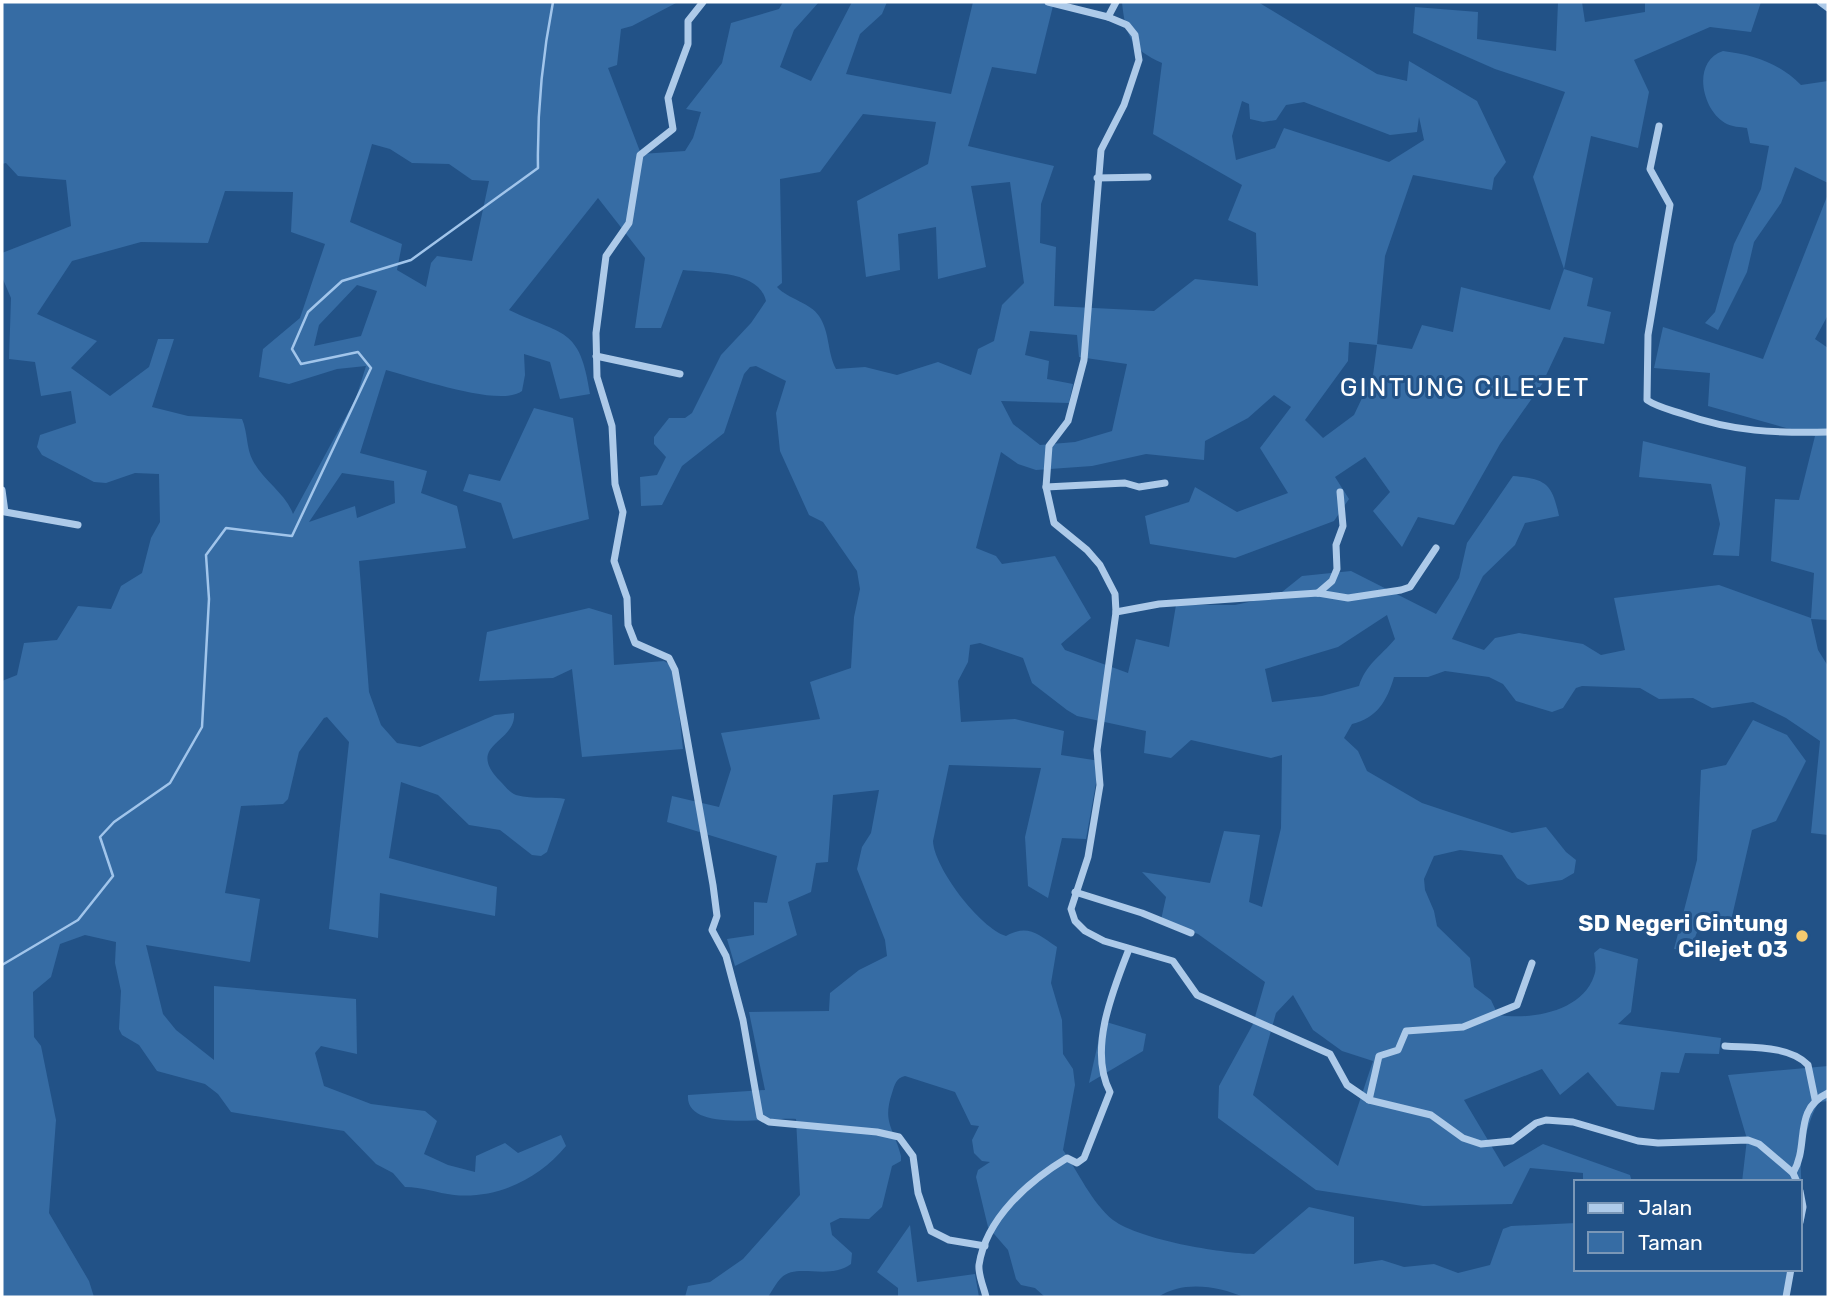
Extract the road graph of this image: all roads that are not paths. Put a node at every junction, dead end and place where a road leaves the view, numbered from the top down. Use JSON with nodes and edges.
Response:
{"nodes":[{"id":1,"x":703,"y":2,"type":"edge"},
{"id":2,"x":1048,"y":2,"type":"edge"},
{"id":3,"x":1116,"y":2,"type":"edge"},
{"id":4,"x":1819,"y":2,"type":"edge"},
{"id":5,"x":1828,"y":8,"type":"edge"},
{"id":6,"x":1108,"y":18,"type":"junction"},
{"id":7,"x":1659,"y":126,"type":"dead end"},
{"id":8,"x":1148,"y":177,"type":"dead end"},
{"id":9,"x":1097,"y":178,"type":"junction"},
{"id":10,"x":596,"y":356,"type":"junction"},
{"id":11,"x":680,"y":374,"type":"dead end"},
{"id":12,"x":1828,"y":432,"type":"edge"},
{"id":13,"x":1165,"y":483,"type":"dead end"},
{"id":14,"x":1046,"y":486,"type":"junction"},
{"id":15,"x":2,"y":490,"type":"edge"},
{"id":16,"x":1340,"y":492,"type":"dead end"},
{"id":17,"x":78,"y":525,"type":"dead end"},
{"id":18,"x":1436,"y":548,"type":"dead end"},
{"id":19,"x":1318,"y":593,"type":"junction"},
{"id":20,"x":1116,"y":612,"type":"junction"},
{"id":21,"x":1075,"y":892,"type":"junction"},
{"id":22,"x":1191,"y":933,"type":"dead end"},
{"id":23,"x":1129,"y":949,"type":"junction"},
{"id":24,"x":1532,"y":963,"type":"dead end"},
{"id":25,"x":1725,"y":1046,"type":"dead end"},
{"id":26,"x":1828,"y":1093,"type":"edge"},
{"id":27,"x":1815,"y":1099,"type":"junction"},
{"id":28,"x":1368,"y":1100,"type":"junction"},
{"id":29,"x":1793,"y":1174,"type":"junction"},
{"id":30,"x":1796,"y":1180,"type":"edge"},
{"id":31,"x":985,"y":1246,"type":"junction"},
{"id":32,"x":1791,"y":1271,"type":"edge"},
{"id":33,"x":986,"y":1297,"type":"edge"},
{"id":34,"x":1786,"y":1297,"type":"edge"}],
"edges":[{"from":1,"to":10,"type":"street"},
{"from":2,"to":6,"type":"street"},
{"from":3,"to":6,"type":"street"},
{"from":4,"to":5,"type":"street"},
{"from":6,"to":9,"type":"street"},
{"from":7,"to":12,"type":"street"},
{"from":8,"to":9,"type":"street"},
{"from":9,"to":14,"type":"street"},
{"from":10,"to":11,"type":"street"},
{"from":10,"to":31,"type":"street"},
{"from":13,"to":14,"type":"street"},
{"from":14,"to":20,"type":"street"},
{"from":15,"to":17,"type":"street"},
{"from":16,"to":19,"type":"street"},
{"from":18,"to":19,"type":"street"},
{"from":19,"to":20,"type":"street"},
{"from":20,"to":21,"type":"street"},
{"from":21,"to":22,"type":"street"},
{"from":21,"to":23,"type":"street"},
{"from":23,"to":28,"type":"street"},
{"from":23,"to":31,"type":"street"},
{"from":24,"to":28,"type":"street"},
{"from":25,"to":27,"type":"street"},
{"from":26,"to":27,"type":"street"},
{"from":27,"to":29,"type":"street"},
{"from":28,"to":29,"type":"street"},
{"from":29,"to":30,"type":"street"},
{"from":31,"to":33,"type":"street"},
{"from":32,"to":34,"type":"street"}]}
